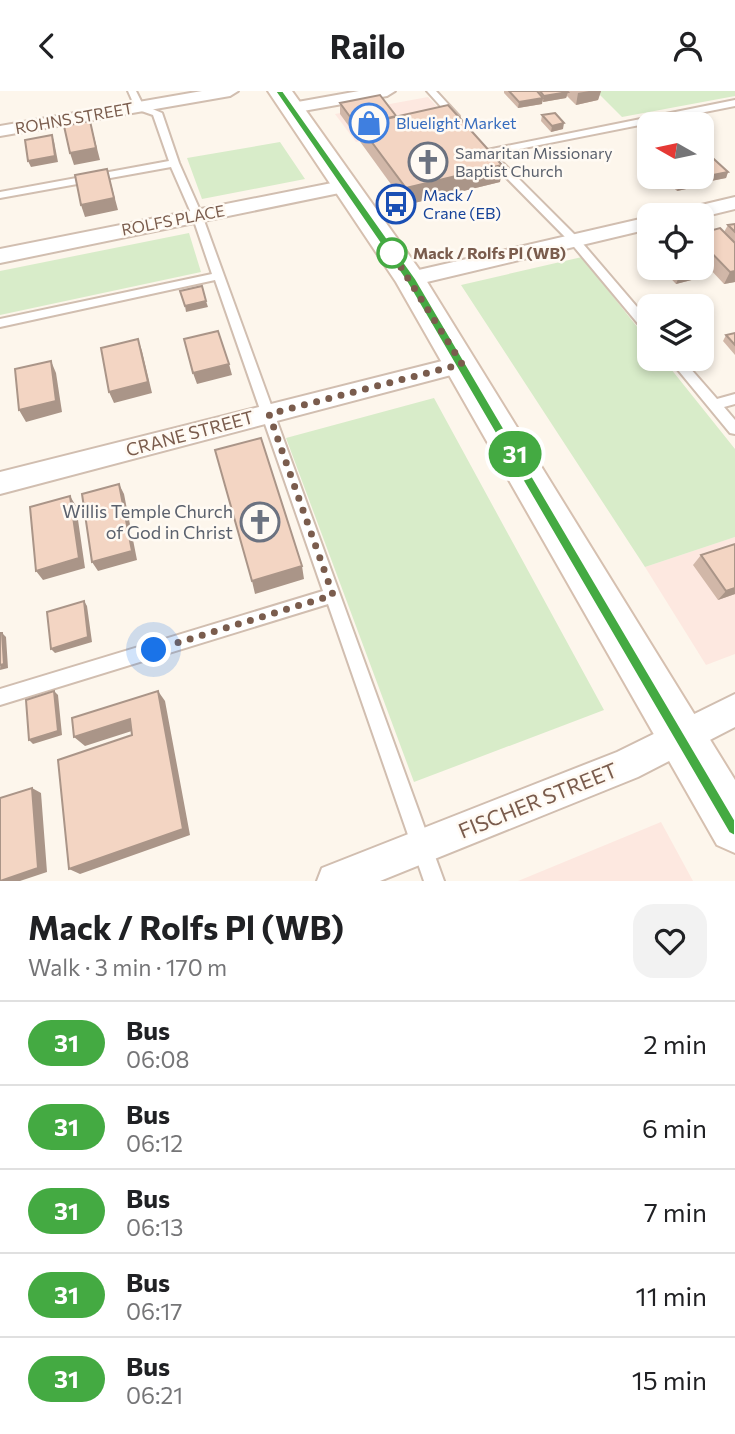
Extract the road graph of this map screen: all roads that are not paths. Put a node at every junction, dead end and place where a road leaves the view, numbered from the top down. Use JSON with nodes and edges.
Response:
{"nodes":[{"id":1,"x":230,"y":91,"type":"edge"},
{"id":2,"x":387,"y":91,"type":"edge"},
{"id":3,"x":431,"y":91,"type":"edge"},
{"id":4,"x":135,"y":99,"type":"edge"},
{"id":5,"x":286,"y":99,"type":"edge"},
{"id":6,"x":735,"y":103,"type":"edge"},
{"id":7,"x":0,"y":131,"type":"edge"},
{"id":8,"x":468,"y":132,"type":"edge"},
{"id":9,"x":478,"y":142,"type":"edge"},
{"id":10,"x":487,"y":153,"type":"junction"},
{"id":11,"x":174,"y":163,"type":"junction"},
{"id":12,"x":347,"y":186,"type":"junction"},
{"id":13,"x":0,"y":195,"type":"edge"},
{"id":14,"x":735,"y":203,"type":"edge"},
{"id":15,"x":714,"y":208,"type":"edge"},
{"id":16,"x":197,"y":215,"type":"junction"},
{"id":17,"x":637,"y":226,"type":"edge"},
{"id":18,"x":574,"y":240,"type":"junction"},
{"id":19,"x":0,"y":256,"type":"edge"},
{"id":20,"x":218,"y":276,"type":"junction"},
{"id":21,"x":410,"y":279,"type":"junction"},
{"id":22,"x":637,"y":315,"type":"edge"},
{"id":23,"x":0,"y":323,"type":"edge"},
{"id":24,"x":462,"y":364,"type":"junction"},
{"id":25,"x":685,"y":371,"type":"edge"},
{"id":26,"x":735,"y":399,"type":"edge"},
{"id":27,"x":715,"y":405,"type":"junction"},
{"id":28,"x":269,"y":414,"type":"junction"},
{"id":29,"x":735,"y":429,"type":"edge"},
{"id":30,"x":0,"y":483,"type":"edge"},
{"id":31,"x":333,"y":595,"type":"junction"},
{"id":32,"x":0,"y":697,"type":"edge"},
{"id":33,"x":735,"y":710,"type":"edge"},
{"id":34,"x":682,"y":738,"type":"junction"},
{"id":35,"x":735,"y":827,"type":"edge"},
{"id":36,"x":422,"y":847,"type":"junction"},
{"id":37,"x":335,"y":881,"type":"edge"},
{"id":38,"x":434,"y":881,"type":"edge"}],
"edges":[{"from":1,"to":4,"type":"street","name":"ROHNS STREET"},
{"from":2,"to":5,"type":"street"},
{"from":3,"to":8,"type":"lane"},
{"from":4,"to":7,"type":"street","name":"ROHNS STREET"},
{"from":4,"to":11,"type":"lane"},
{"from":5,"to":12,"type":"main road"},
{"from":6,"to":10,"type":"lane"},
{"from":9,"to":10,"type":"lane"},
{"from":10,"to":18,"type":"lane"},
{"from":11,"to":13,"type":"lane"},
{"from":11,"to":16,"type":"lane"},
{"from":12,"to":16,"type":"street","name":"ROLFS PLACE"},
{"from":12,"to":21,"type":"main road"},
{"from":14,"to":15,"type":"street"},
{"from":16,"to":19,"type":"street","name":"ROLFS PLACE"},
{"from":16,"to":20,"type":"lane"},
{"from":17,"to":18,"type":"street"},
{"from":18,"to":21,"type":"street"},
{"from":18,"to":22,"type":"lane"},
{"from":20,"to":23,"type":"lane"},
{"from":20,"to":28,"type":"lane"},
{"from":21,"to":24,"type":"main road"},
{"from":24,"to":28,"type":"street","name":"CRANE STREET"},
{"from":24,"to":34,"type":"main road"},
{"from":25,"to":27,"type":"lane"},
{"from":26,"to":27,"type":"lane"},
{"from":27,"to":29,"type":"lane"},
{"from":28,"to":30,"type":"street","name":"CRANE STREET"},
{"from":28,"to":31,"type":"lane"},
{"from":31,"to":32,"type":"lane"},
{"from":31,"to":36,"type":"lane"},
{"from":33,"to":34,"type":"street","name":"FISCHER STREET"},
{"from":34,"to":35,"type":"main road"},
{"from":34,"to":36,"type":"street","name":"FISCHER STREET"},
{"from":36,"to":37,"type":"street","name":"FISCHER STREET"},
{"from":36,"to":38,"type":"lane"}]}
